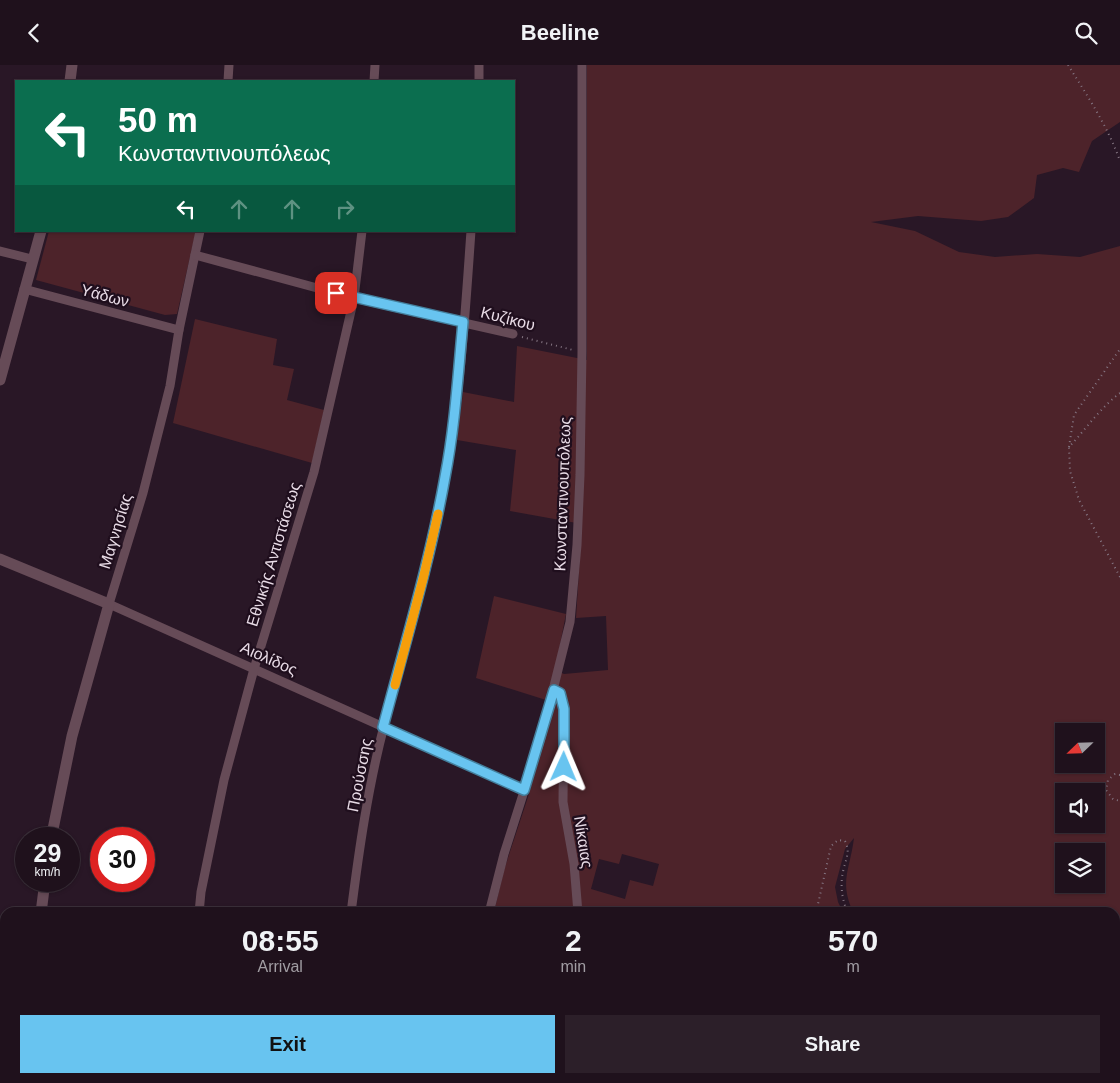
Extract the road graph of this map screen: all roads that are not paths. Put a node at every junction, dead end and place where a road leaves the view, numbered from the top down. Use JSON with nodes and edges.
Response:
{"nodes":[{"id":1,"x":72,"y":65,"type":"edge"},
{"id":2,"x":229,"y":65,"type":"edge"},
{"id":3,"x":375,"y":65,"type":"edge"},
{"id":4,"x":479,"y":65,"type":"edge"},
{"id":5,"x":582,"y":65,"type":"edge"},
{"id":6,"x":70,"y":80,"type":"edge"},
{"id":7,"x":228,"y":80,"type":"edge"},
{"id":8,"x":374,"y":80,"type":"edge"},
{"id":9,"x":479,"y":80,"type":"edge"},
{"id":10,"x":40,"y":232,"type":"edge"},
{"id":11,"x":200,"y":232,"type":"edge"},
{"id":12,"x":362,"y":232,"type":"edge"},
{"id":13,"x":472,"y":232,"type":"edge"},
{"id":14,"x":0,"y":251,"type":"edge"},
{"id":15,"x":195,"y":255,"type":"junction"},
{"id":16,"x":32,"y":259,"type":"junction"},
{"id":17,"x":24,"y":289,"type":"junction"},
{"id":18,"x":354,"y":298,"type":"junction"},
{"id":19,"x":463,"y":322,"type":"junction"},
{"id":20,"x":178,"y":330,"type":"junction"},
{"id":21,"x":513,"y":335,"type":"road end"},
{"id":22,"x":0,"y":380,"type":"edge"},
{"id":23,"x":0,"y":559,"type":"edge"},
{"id":24,"x":109,"y":604,"type":"junction"},
{"id":25,"x":254,"y":669,"type":"junction"},
{"id":26,"x":554,"y":690,"type":"junction"},
{"id":27,"x":383,"y":727,"type":"junction"},
{"id":28,"x":524,"y":790,"type":"junction"},
{"id":29,"x":53,"y":827,"type":"edge"},
{"id":30,"x":44,"y":892,"type":"edge"},
{"id":31,"x":42,"y":907,"type":"edge"},
{"id":32,"x":200,"y":907,"type":"edge"},
{"id":33,"x":352,"y":907,"type":"edge"},
{"id":34,"x":491,"y":907,"type":"edge"},
{"id":35,"x":578,"y":907,"type":"edge"}],
"edges":[{"from":1,"to":6,"type":"street"},
{"from":2,"to":7,"type":"street"},
{"from":3,"to":8,"type":"street"},
{"from":4,"to":9,"type":"street"},
{"from":5,"to":26,"type":"street","name":"Κωνσταντινουπόλεως"},
{"from":10,"to":16,"type":"street"},
{"from":11,"to":15,"type":"street","name":"Μαγνησίας"},
{"from":12,"to":18,"type":"street","name":"Εθνικής Αντιστάσεως"},
{"from":13,"to":19,"type":"street","name":"Προύσσης"},
{"from":14,"to":16,"type":"street"},
{"from":15,"to":18,"type":"street","name":"Κυζίκου"},
{"from":15,"to":20,"type":"street","name":"Μαγνησίας"},
{"from":16,"to":17,"type":"street"},
{"from":17,"to":20,"type":"street","name":"Υάδων"},
{"from":17,"to":22,"type":"street"},
{"from":18,"to":19,"type":"street","name":"Κυζίκου"},
{"from":18,"to":25,"type":"street","name":"Εθνικής Αντιστάσεως"},
{"from":19,"to":21,"type":"street","name":"Κυζίκου"},
{"from":19,"to":27,"type":"street","name":"Προύσσης"},
{"from":20,"to":24,"type":"street","name":"Μαγνησίας"},
{"from":23,"to":24,"type":"street","name":"Αιολίδος"},
{"from":24,"to":25,"type":"street","name":"Αιολίδος"},
{"from":24,"to":29,"type":"street","name":"Μαγνησίας"},
{"from":25,"to":27,"type":"street","name":"Αιολίδος"},
{"from":25,"to":32,"type":"street","name":"Εθνικής Αντιστάσεως"},
{"from":26,"to":28,"type":"street","name":"Κωνσταντινουπόλεως"},
{"from":26,"to":35,"type":"street","name":"Νίκαιας"},
{"from":27,"to":28,"type":"street","name":"Αιολίδος"},
{"from":27,"to":33,"type":"street","name":"Προύσσης"},
{"from":28,"to":34,"type":"street","name":"Κωνσταντινουπόλεως"},
{"from":30,"to":31,"type":"street"}]}
